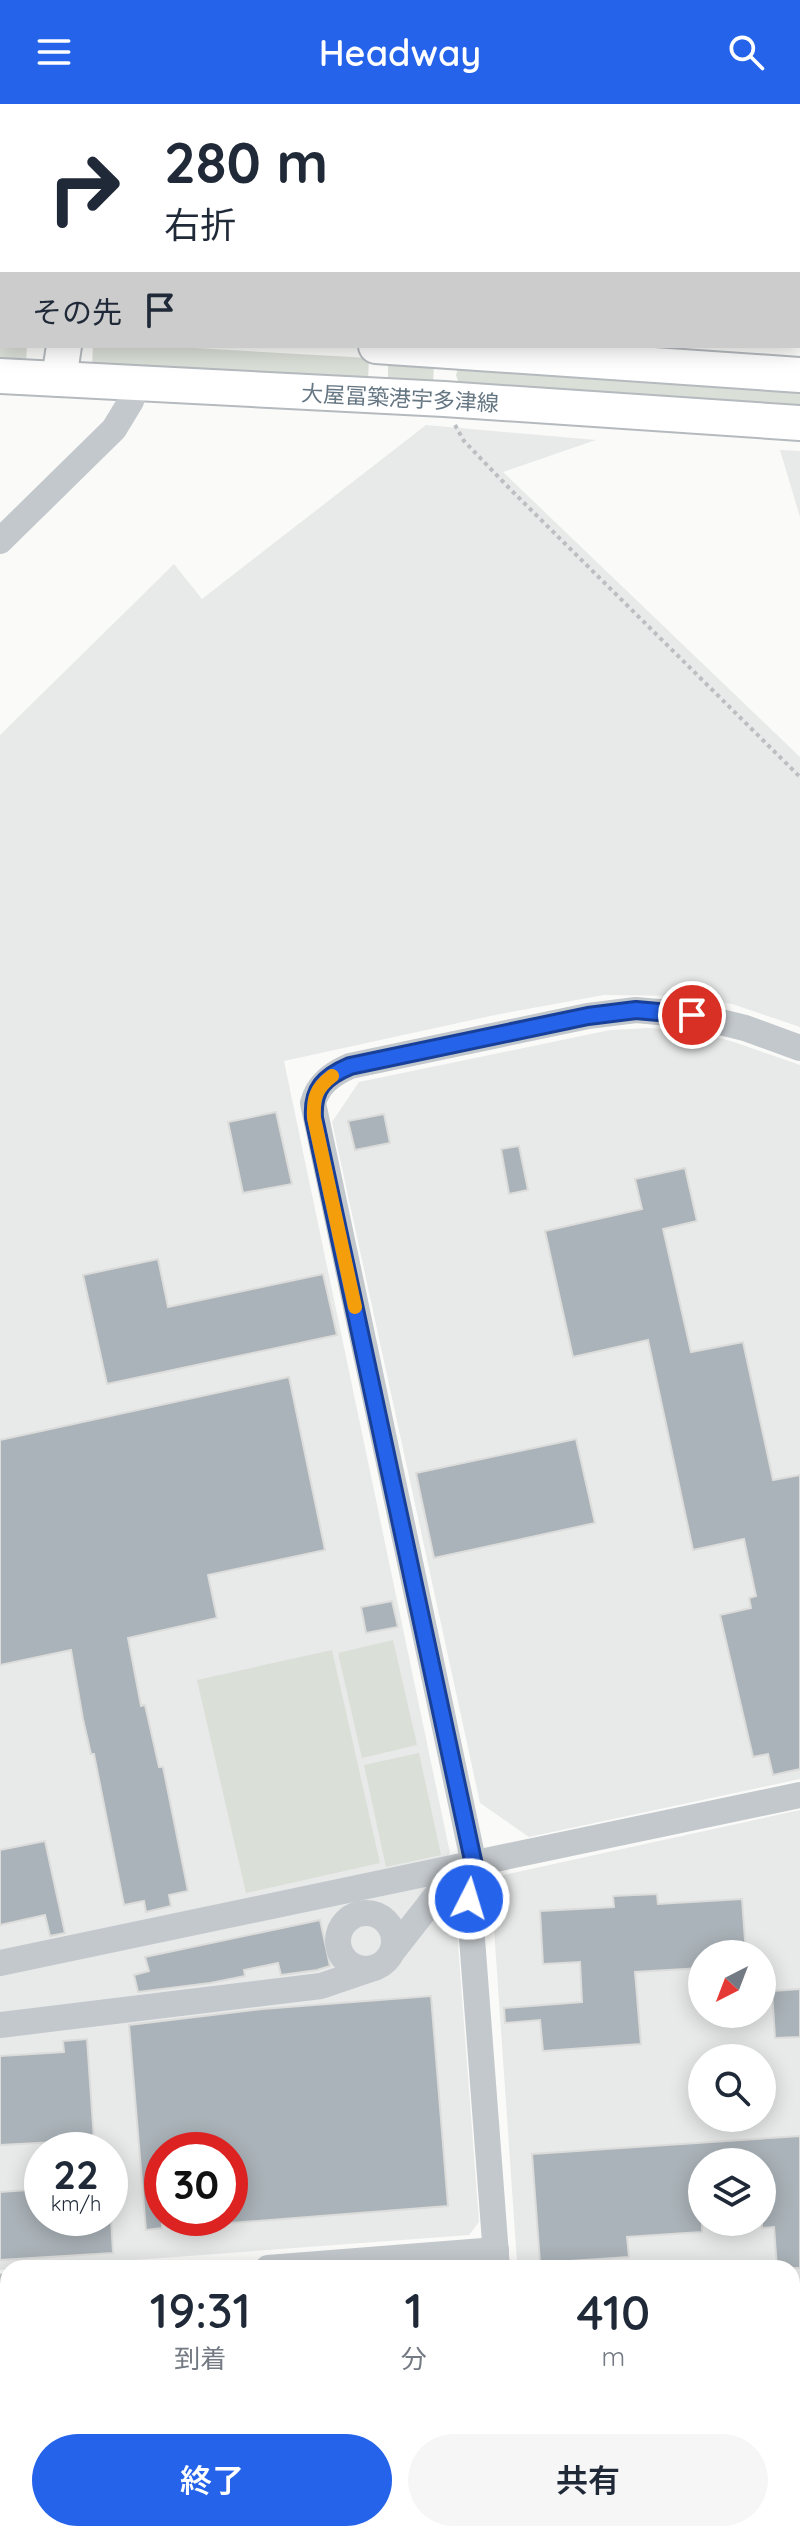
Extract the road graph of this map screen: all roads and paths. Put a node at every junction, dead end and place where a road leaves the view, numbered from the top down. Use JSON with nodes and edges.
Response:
{"nodes":[{"id":1,"x":64,"y":348,"type":"edge"},
{"id":2,"x":412,"y":348,"type":"edge"},
{"id":3,"x":448,"y":350,"type":"junction"},
{"id":4,"x":800,"y":375,"type":"edge"},
{"id":5,"x":0,"y":376,"type":"edge"},
{"id":6,"x":59,"y":379,"type":"junction"},
{"id":7,"x":137,"y":384,"type":"junction"},
{"id":8,"x":444,"y":399,"type":"junction"},
{"id":9,"x":800,"y":423,"type":"edge"},
{"id":10,"x":0,"y":541,"type":"edge"},
{"id":11,"x":800,"y":777,"type":"edge"},
{"id":12,"x":800,"y":1048,"type":"edge"},
{"id":13,"x":800,"y":1795,"type":"edge"},
{"id":14,"x":474,"y":1865,"type":"junction"},
{"id":15,"x":0,"y":1963,"type":"edge"},
{"id":16,"x":0,"y":2025,"type":"edge"},
{"id":17,"x":496,"y":2259,"type":"edge"},
{"id":18,"x":471,"y":2260,"type":"edge"}],
"edges":[{"from":1,"to":6,"type":"main road"},
{"from":2,"to":3,"type":"main road"},
{"from":3,"to":4,"type":"main road"},
{"from":3,"to":8,"type":"main road"},
{"from":5,"to":6,"type":"main road","name":"大屋冨築港宇多津線"},
{"from":6,"to":7,"type":"main road","name":"大屋冨築港宇多津線"},
{"from":7,"to":8,"type":"main road","name":"大屋冨築港宇多津線"},
{"from":7,"to":10,"type":"street"},
{"from":8,"to":9,"type":"main road","name":"大屋冨築港宇多津線"},
{"from":8,"to":11,"type":"path"},
{"from":12,"to":14,"type":"street"},
{"from":13,"to":14,"type":"street"},
{"from":14,"to":15,"type":"street"},
{"from":14,"to":16,"type":"street"},
{"from":14,"to":17,"type":"street"},
{"from":17,"to":18,"type":"street"}]}
